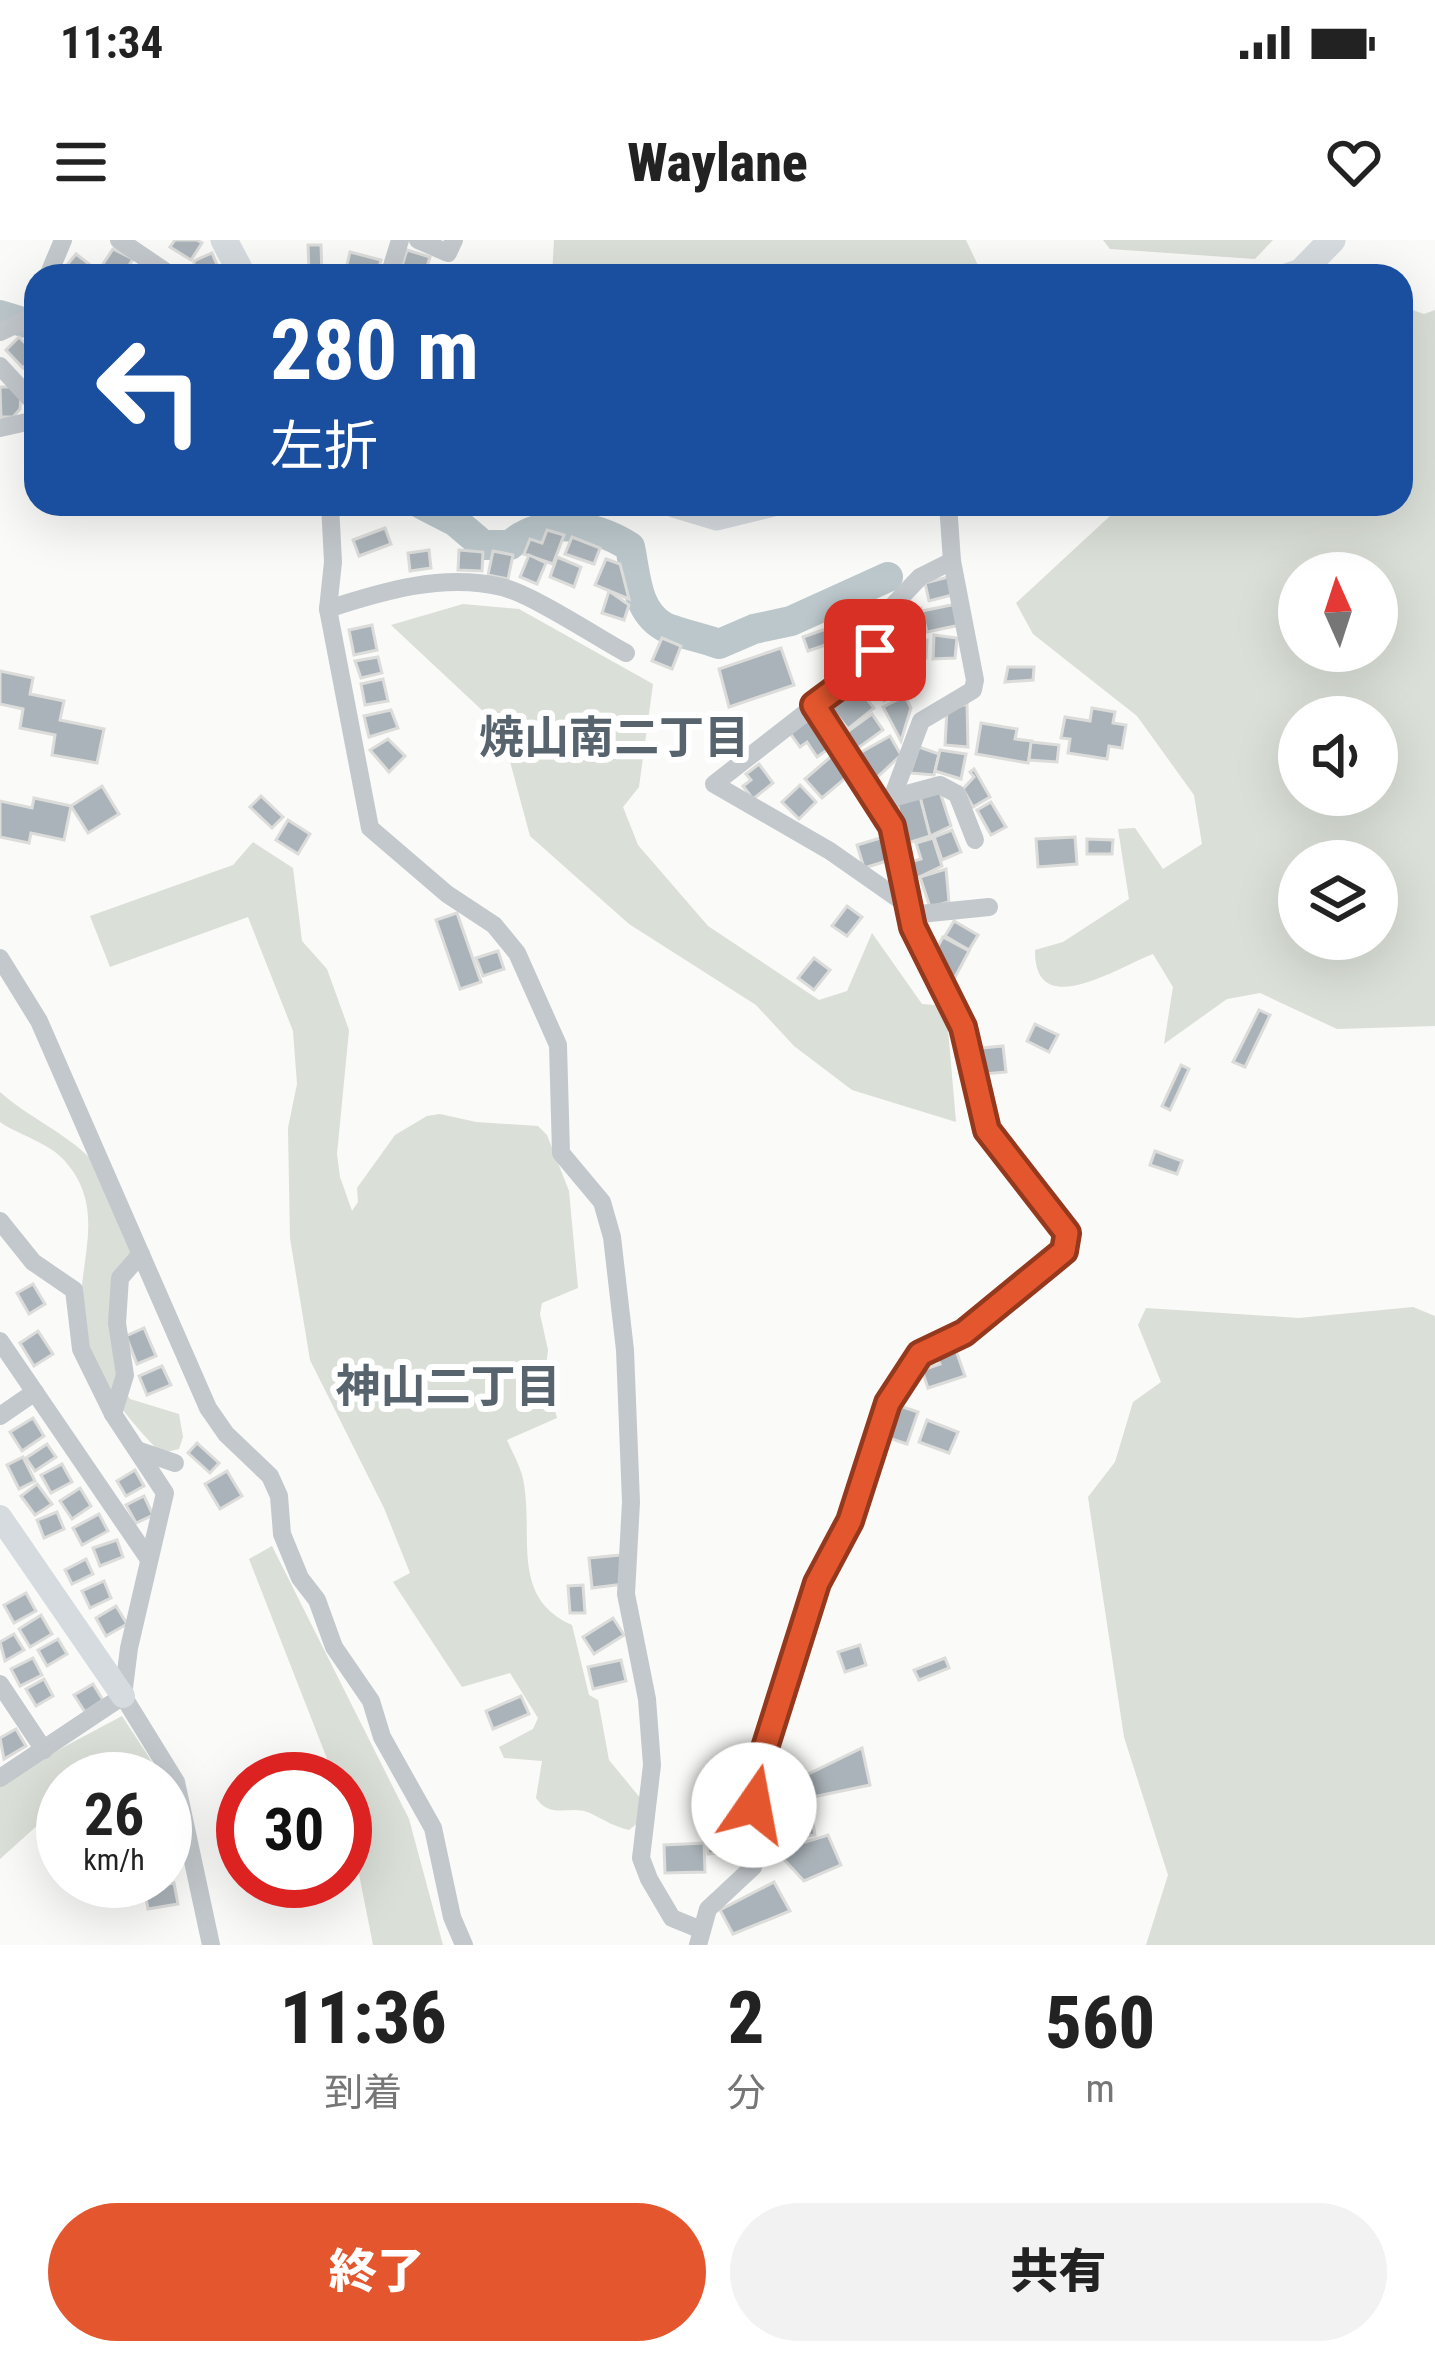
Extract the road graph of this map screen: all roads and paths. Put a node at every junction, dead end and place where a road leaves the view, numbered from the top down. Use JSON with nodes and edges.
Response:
{"nodes":[{"id":1,"x":119,"y":240,"type":"edge"},
{"id":2,"x":418,"y":240,"type":"edge"},
{"id":3,"x":454,"y":240,"type":"edge"},
{"id":4,"x":1332,"y":240,"type":"edge"},
{"id":5,"x":154,"y":264,"type":"edge"},
{"id":6,"x":1309,"y":264,"type":"edge"},
{"id":7,"x":0,"y":367,"type":"edge"},
{"id":8,"x":24,"y":392,"type":"edge"},
{"id":9,"x":331,"y":516,"type":"edge"},
{"id":10,"x":949,"y":516,"type":"edge"},
{"id":11,"x":952,"y":562,"type":"junction"},
{"id":12,"x":328,"y":608,"type":"junction"},
{"id":13,"x":626,"y":653,"type":"dead end"},
{"id":14,"x":814,"y":705,"type":"junction"},
{"id":15,"x":889,"y":806,"type":"junction"},
{"id":16,"x":975,"y":840,"type":"dead end"},
{"id":17,"x":907,"y":904,"type":"junction"},
{"id":18,"x":988,"y":907,"type":"dead end"},
{"id":19,"x":0,"y":958,"type":"edge"},
{"id":20,"x":0,"y":1221,"type":"edge"},
{"id":21,"x":141,"y":1254,"type":"junction"},
{"id":22,"x":0,"y":1341,"type":"edge"},
{"id":23,"x":35,"y":1392,"type":"junction"},
{"id":24,"x":113,"y":1414,"type":"junction"},
{"id":25,"x":0,"y":1416,"type":"edge"},
{"id":26,"x":136,"y":1450,"type":"junction"},
{"id":27,"x":175,"y":1463,"type":"dead end"},
{"id":28,"x":0,"y":1516,"type":"edge"},
{"id":29,"x":148,"y":1558,"type":"junction"},
{"id":30,"x":0,"y":1684,"type":"edge"},
{"id":31,"x":123,"y":1696,"type":"junction"},
{"id":32,"x":44,"y":1750,"type":"junction"},
{"id":33,"x":0,"y":1778,"type":"edge"},
{"id":34,"x":698,"y":1937,"type":"edge"},
{"id":35,"x":211,"y":1945,"type":"edge"},
{"id":36,"x":464,"y":1945,"type":"edge"}],
"edges":[{"from":1,"to":5,"type":"street"},
{"from":2,"to":3,"type":"street"},
{"from":4,"to":6,"type":"main road"},
{"from":7,"to":8,"type":"street"},
{"from":9,"to":12,"type":"street"},
{"from":10,"to":11,"type":"street"},
{"from":11,"to":14,"type":"street"},
{"from":11,"to":15,"type":"street"},
{"from":12,"to":13,"type":"street"},
{"from":12,"to":34,"type":"street"},
{"from":14,"to":15,"type":"street"},
{"from":14,"to":17,"type":"street"},
{"from":15,"to":16,"type":"street"},
{"from":15,"to":17,"type":"street"},
{"from":17,"to":18,"type":"street"},
{"from":17,"to":34,"type":"street"},
{"from":19,"to":21,"type":"street"},
{"from":20,"to":24,"type":"street"},
{"from":21,"to":24,"type":"street"},
{"from":21,"to":36,"type":"street"},
{"from":22,"to":23,"type":"street"},
{"from":23,"to":25,"type":"street"},
{"from":23,"to":29,"type":"street"},
{"from":24,"to":26,"type":"street"},
{"from":26,"to":27,"type":"street"},
{"from":26,"to":29,"type":"street"},
{"from":28,"to":31,"type":"street"},
{"from":29,"to":31,"type":"street"},
{"from":30,"to":32,"type":"street"},
{"from":31,"to":32,"type":"street"},
{"from":31,"to":35,"type":"street"},
{"from":32,"to":33,"type":"street"}]}
